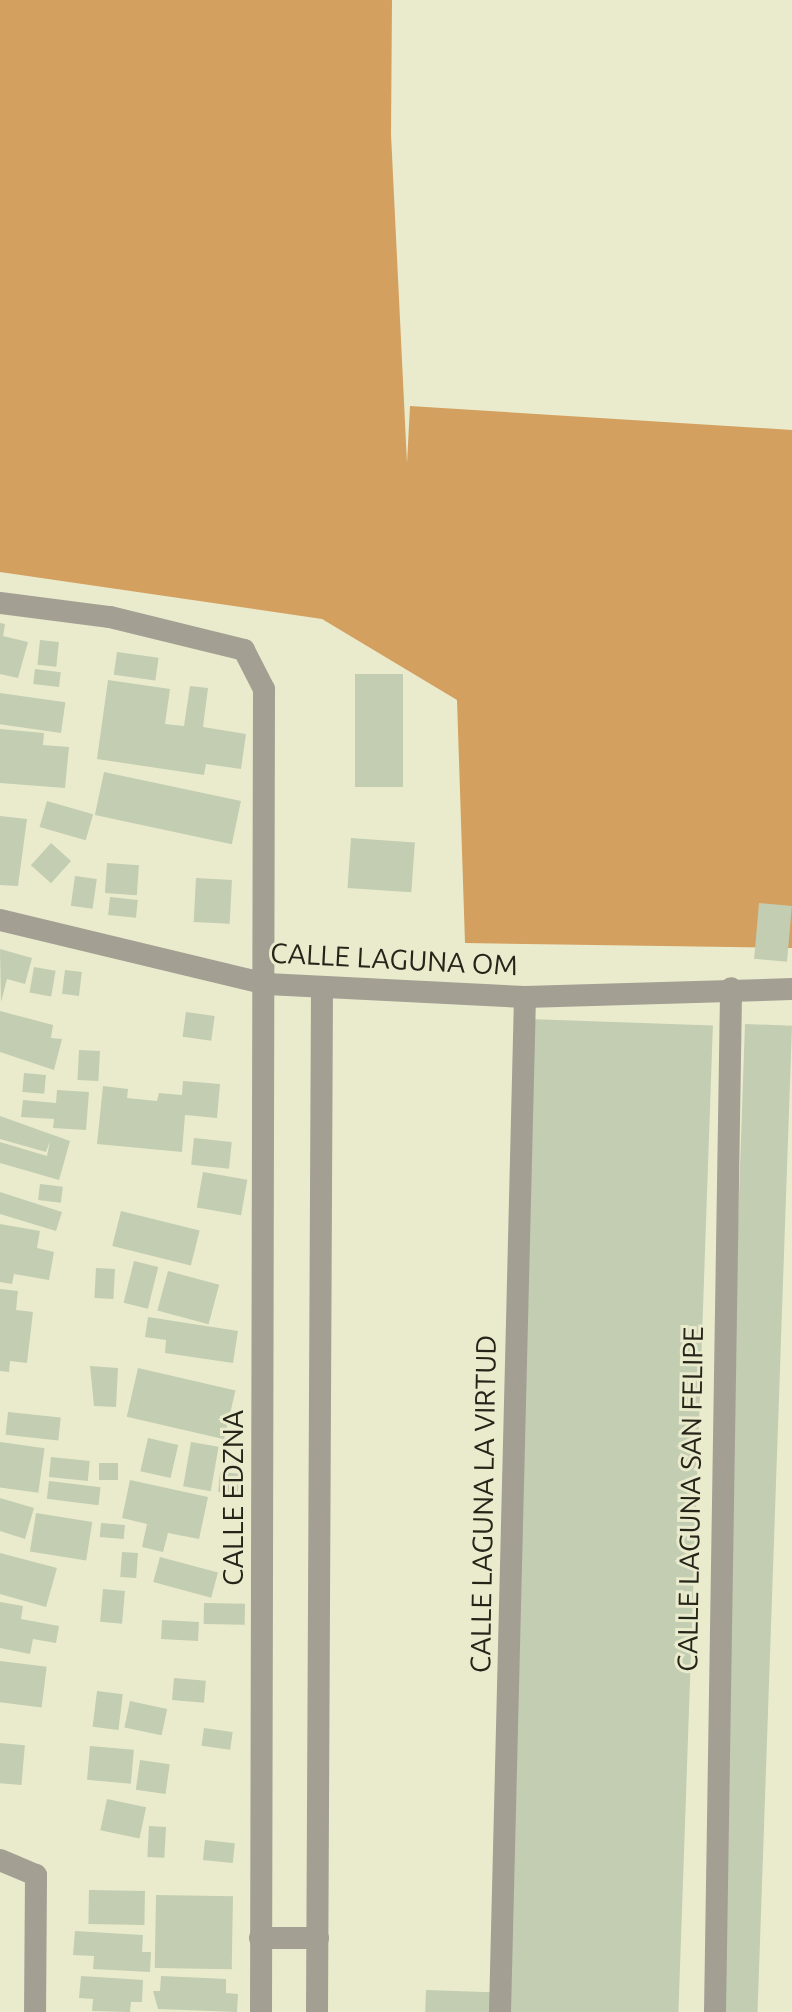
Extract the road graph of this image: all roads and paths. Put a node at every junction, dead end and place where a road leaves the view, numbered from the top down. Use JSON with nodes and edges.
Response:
{"nodes":[{"id":1,"x":0,"y":603,"type":"edge"},
{"id":2,"x":0,"y":920,"type":"edge"},
{"id":3,"x":267,"y":984,"type":"junction"},
{"id":4,"x":731,"y":988,"type":"junction"},
{"id":5,"x":322,"y":989,"type":"junction"},
{"id":6,"x":792,"y":989,"type":"edge"},
{"id":7,"x":525,"y":997,"type":"junction"},
{"id":8,"x":0,"y":1860,"type":"edge"},
{"id":9,"x":260,"y":1938,"type":"junction"},
{"id":10,"x":318,"y":1938,"type":"junction"},
{"id":11,"x":35,"y":2012,"type":"edge"},
{"id":12,"x":261,"y":2012,"type":"edge"},
{"id":13,"x":317,"y":2012,"type":"edge"},
{"id":14,"x":500,"y":2012,"type":"edge"},
{"id":15,"x":715,"y":2012,"type":"edge"}],
"edges":[{"from":1,"to":3,"type":"street","name":"CALLE EDZNA"},
{"from":2,"to":3,"type":"street","name":"CALLE LAGUNA OM"},
{"from":3,"to":5,"type":"street","name":"CALLE LAGUNA OM"},
{"from":3,"to":9,"type":"street","name":"CALLE EDZNA"},
{"from":4,"to":6,"type":"street","name":"CALLE LAGUNA OM"},
{"from":4,"to":7,"type":"street","name":"CALLE LAGUNA OM"},
{"from":4,"to":15,"type":"street","name":"CALLE LAGUNA SAN FELIPE"},
{"from":5,"to":7,"type":"street","name":"CALLE LAGUNA OM"},
{"from":5,"to":10,"type":"street"},
{"from":7,"to":14,"type":"street","name":"CALLE LAGUNA LA VIRTUD"},
{"from":8,"to":11,"type":"street"},
{"from":9,"to":10,"type":"street"},
{"from":9,"to":12,"type":"street","name":"CALLE EDZNA"},
{"from":10,"to":13,"type":"street"}]}
